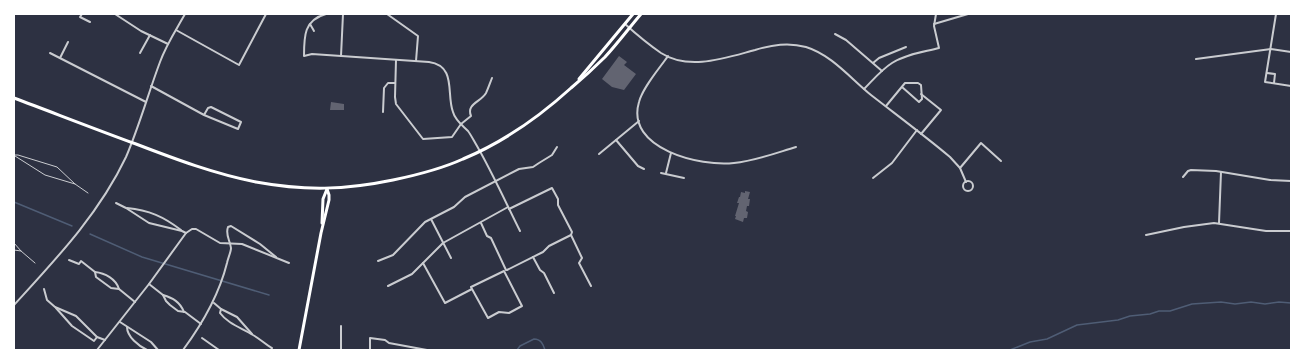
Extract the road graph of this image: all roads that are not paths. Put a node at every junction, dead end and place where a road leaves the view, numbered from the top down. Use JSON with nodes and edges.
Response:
{"nodes":[{"id":1,"x":82,"y":14,"type":"edge"},
{"id":2,"x":115,"y":14,"type":"edge"},
{"id":3,"x":185,"y":14,"type":"edge"},
{"id":4,"x":266,"y":14,"type":"edge"},
{"id":5,"x":326,"y":14,"type":"edge"},
{"id":6,"x":344,"y":14,"type":"edge"},
{"id":7,"x":387,"y":14,"type":"edge"},
{"id":8,"x":633,"y":14,"type":"edge"},
{"id":9,"x":641,"y":14,"type":"edge"},
{"id":10,"x":936,"y":14,"type":"edge"},
{"id":11,"x":968,"y":14,"type":"edge"},
{"id":12,"x":1276,"y":14,"type":"edge"},
{"id":13,"x":90,"y":22,"type":"dead end"},
{"id":14,"x":310,"y":24,"type":"junction"},
{"id":15,"x":625,"y":24,"type":"junction"},
{"id":16,"x":934,"y":24,"type":"junction"},
{"id":17,"x":630,"y":28,"type":"junction"},
{"id":18,"x":176,"y":30,"type":"junction"},
{"id":19,"x":314,"y":31,"type":"dead end"},
{"id":20,"x":835,"y":34,"type":"dead end"},
{"id":21,"x":150,"y":35,"type":"junction"},
{"id":22,"x":68,"y":42,"type":"dead end"},
{"id":23,"x":168,"y":44,"type":"junction"},
{"id":24,"x":906,"y":47,"type":"dead end"},
{"id":25,"x":1271,"y":49,"type":"junction"},
{"id":26,"x":1291,"y":52,"type":"edge"},
{"id":27,"x":50,"y":53,"type":"dead end"},
{"id":28,"x":140,"y":53,"type":"dead end"},
{"id":29,"x":341,"y":56,"type":"junction"},
{"id":30,"x":668,"y":56,"type":"junction"},
{"id":31,"x":60,"y":58,"type":"junction"},
{"id":32,"x":1196,"y":59,"type":"dead end"},
{"id":33,"x":396,"y":60,"type":"junction"},
{"id":34,"x":416,"y":61,"type":"junction"},
{"id":35,"x":873,"y":63,"type":"junction"},
{"id":36,"x":882,"y":70,"type":"junction"},
{"id":37,"x":1267,"y":73,"type":"junction"},
{"id":38,"x":492,"y":78,"type":"dead end"},
{"id":39,"x":395,"y":83,"type":"junction"},
{"id":40,"x":1274,"y":83,"type":"junction"},
{"id":41,"x":151,"y":86,"type":"junction"},
{"id":42,"x":1291,"y":86,"type":"edge"},
{"id":43,"x":571,"y":88,"type":"junction"},
{"id":44,"x":902,"y":88,"type":"junction"},
{"id":45,"x":864,"y":89,"type":"junction"},
{"id":46,"x":921,"y":94,"type":"junction"},
{"id":47,"x":14,"y":98,"type":"edge"},
{"id":48,"x":146,"y":102,"type":"junction"},
{"id":49,"x":886,"y":106,"type":"junction"},
{"id":50,"x":383,"y":112,"type":"dead end"},
{"id":51,"x":204,"y":115,"type":"junction"},
{"id":52,"x":639,"y":121,"type":"junction"},
{"id":53,"x":461,"y":124,"type":"junction"},
{"id":54,"x":917,"y":130,"type":"junction"},
{"id":55,"x":922,"y":134,"type":"junction"},
{"id":56,"x":616,"y":140,"type":"junction"},
{"id":57,"x":132,"y":142,"type":"junction"},
{"id":58,"x":557,"y":147,"type":"dead end"},
{"id":59,"x":796,"y":147,"type":"dead end"},
{"id":60,"x":480,"y":152,"type":"junction"},
{"id":61,"x":671,"y":153,"type":"junction"},
{"id":62,"x":599,"y":154,"type":"dead end"},
{"id":63,"x":1001,"y":162,"type":"dead end"},
{"id":64,"x":960,"y":168,"type":"junction"},
{"id":65,"x":644,"y":169,"type":"dead end"},
{"id":66,"x":661,"y":172,"type":"dead end"},
{"id":67,"x":1221,"y":172,"type":"junction"},
{"id":68,"x":666,"y":174,"type":"junction"},
{"id":69,"x":1183,"y":176,"type":"dead end"},
{"id":70,"x":684,"y":178,"type":"dead end"},
{"id":71,"x":873,"y":178,"type":"dead end"},
{"id":72,"x":495,"y":181,"type":"junction"},
{"id":73,"x":1291,"y":181,"type":"edge"},
{"id":74,"x":966,"y":182,"type":"junction"},
{"id":75,"x":75,"y":184,"type":"junction"},
{"id":76,"x":326,"y":189,"type":"junction"},
{"id":77,"x":88,"y":192,"type":"dead end"},
{"id":78,"x":116,"y":203,"type":"dead end"},
{"id":79,"x":126,"y":208,"type":"junction"},
{"id":80,"x":508,"y":208,"type":"junction"},
{"id":81,"x":431,"y":219,"type":"junction"},
{"id":82,"x":171,"y":222,"type":"junction"},
{"id":83,"x":481,"y":223,"type":"junction"},
{"id":84,"x":1219,"y":223,"type":"junction"},
{"id":85,"x":168,"y":228,"type":"junction"},
{"id":86,"x":182,"y":231,"type":"junction"},
{"id":87,"x":520,"y":231,"type":"dead end"},
{"id":88,"x":1291,"y":231,"type":"edge"},
{"id":89,"x":186,"y":233,"type":"junction"},
{"id":90,"x":321,"y":233,"type":"junction"},
{"id":91,"x":571,"y":235,"type":"junction"},
{"id":92,"x":1146,"y":235,"type":"dead end"},
{"id":93,"x":14,"y":242,"type":"edge"},
{"id":94,"x":443,"y":242,"type":"junction"},
{"id":95,"x":229,"y":243,"type":"junction"},
{"id":96,"x":14,"y":250,"type":"edge"},
{"id":97,"x":21,"y":251,"type":"junction"},
{"id":98,"x":277,"y":257,"type":"junction"},
{"id":99,"x":533,"y":257,"type":"junction"},
{"id":100,"x":451,"y":258,"type":"dead end"},
{"id":101,"x":69,"y":260,"type":"dead end"},
{"id":102,"x":378,"y":261,"type":"dead end"},
{"id":103,"x":289,"y":263,"type":"dead end"},
{"id":104,"x":423,"y":263,"type":"junction"},
{"id":105,"x":35,"y":264,"type":"dead end"},
{"id":106,"x":505,"y":271,"type":"junction"},
{"id":107,"x":95,"y":272,"type":"junction"},
{"id":108,"x":149,"y":284,"type":"junction"},
{"id":109,"x":388,"y":286,"type":"dead end"},
{"id":110,"x":591,"y":286,"type":"dead end"},
{"id":111,"x":44,"y":289,"type":"dead end"},
{"id":112,"x":119,"y":289,"type":"junction"},
{"id":113,"x":472,"y":289,"type":"junction"},
{"id":114,"x":554,"y":293,"type":"dead end"},
{"id":115,"x":163,"y":295,"type":"junction"},
{"id":116,"x":135,"y":302,"type":"junction"},
{"id":117,"x":213,"y":303,"type":"junction"},
{"id":118,"x":14,"y":305,"type":"edge"},
{"id":119,"x":55,"y":307,"type":"junction"},
{"id":120,"x":221,"y":309,"type":"junction"},
{"id":121,"x":185,"y":312,"type":"junction"},
{"id":122,"x":120,"y":322,"type":"junction"},
{"id":123,"x":201,"y":324,"type":"junction"},
{"id":124,"x":341,"y":326,"type":"dead end"},
{"id":125,"x":127,"y":327,"type":"junction"},
{"id":126,"x":252,"y":335,"type":"junction"},
{"id":127,"x":97,"y":336,"type":"junction"},
{"id":128,"x":202,"y":338,"type":"dead end"},
{"id":129,"x":105,"y":340,"type":"junction"},
{"id":130,"x":97,"y":350,"type":"edge"},
{"id":131,"x":147,"y":350,"type":"edge"},
{"id":132,"x":158,"y":350,"type":"edge"},
{"id":133,"x":183,"y":350,"type":"edge"},
{"id":134,"x":219,"y":350,"type":"edge"},
{"id":135,"x":271,"y":350,"type":"edge"},
{"id":136,"x":299,"y":350,"type":"edge"},
{"id":137,"x":341,"y":350,"type":"edge"},
{"id":138,"x":370,"y":350,"type":"edge"},
{"id":139,"x":427,"y":350,"type":"edge"}],
"edges":[{"from":1,"to":13,"type":"street"},
{"from":2,"to":21,"type":"street"},
{"from":3,"to":18,"type":"street"},
{"from":4,"to":18,"type":"street"},
{"from":5,"to":14,"type":"street"},
{"from":6,"to":29,"type":"street"},
{"from":7,"to":34,"type":"street"},
{"from":8,"to":15,"type":"main road"},
{"from":9,"to":17,"type":"main road"},
{"from":10,"to":16,"type":"street"},
{"from":11,"to":16,"type":"street"},
{"from":12,"to":25,"type":"street"},
{"from":14,"to":19,"type":"street"},
{"from":14,"to":29,"type":"street"},
{"from":15,"to":17,"type":"street"},
{"from":15,"to":43,"type":"main road"},
{"from":16,"to":36,"type":"street"},
{"from":17,"to":30,"type":"street"},
{"from":17,"to":43,"type":"main road"},
{"from":18,"to":23,"type":"street"},
{"from":20,"to":35,"type":"street"},
{"from":21,"to":23,"type":"street"},
{"from":21,"to":28,"type":"street"},
{"from":22,"to":31,"type":"street"},
{"from":23,"to":41,"type":"street"},
{"from":24,"to":35,"type":"street"},
{"from":25,"to":26,"type":"street"},
{"from":25,"to":32,"type":"street"},
{"from":25,"to":37,"type":"street"},
{"from":27,"to":31,"type":"street"},
{"from":29,"to":33,"type":"street"},
{"from":30,"to":45,"type":"street"},
{"from":30,"to":52,"type":"street"},
{"from":31,"to":48,"type":"street"},
{"from":33,"to":34,"type":"street"},
{"from":33,"to":39,"type":"street"},
{"from":34,"to":53,"type":"street"},
{"from":35,"to":36,"type":"street"},
{"from":36,"to":45,"type":"street"},
{"from":37,"to":40,"type":"street"},
{"from":37,"to":40,"type":"street"},
{"from":38,"to":53,"type":"street"},
{"from":39,"to":50,"type":"street"},
{"from":39,"to":53,"type":"street"},
{"from":40,"to":42,"type":"street"},
{"from":41,"to":48,"type":"street"},
{"from":41,"to":51,"type":"street"},
{"from":43,"to":60,"type":"main road"},
{"from":44,"to":46,"type":"street"},
{"from":44,"to":46,"type":"street"},
{"from":44,"to":49,"type":"street"},
{"from":45,"to":49,"type":"street"},
{"from":46,"to":55,"type":"street"},
{"from":47,"to":57,"type":"main road"},
{"from":48,"to":57,"type":"street"},
{"from":49,"to":54,"type":"street"},
{"from":51,"to":51,"type":"street"},
{"from":52,"to":56,"type":"street"},
{"from":52,"to":61,"type":"street"},
{"from":53,"to":60,"type":"street"},
{"from":54,"to":55,"type":"street"},
{"from":54,"to":71,"type":"street"},
{"from":55,"to":64,"type":"street"},
{"from":56,"to":62,"type":"street"},
{"from":56,"to":65,"type":"street"},
{"from":57,"to":76,"type":"main road"},
{"from":57,"to":118,"type":"street"},
{"from":58,"to":72,"type":"street"},
{"from":59,"to":61,"type":"street"},
{"from":60,"to":72,"type":"street"},
{"from":60,"to":76,"type":"main road"},
{"from":61,"to":68,"type":"street"},
{"from":63,"to":64,"type":"street"},
{"from":64,"to":74,"type":"street"},
{"from":66,"to":68,"type":"street"},
{"from":67,"to":69,"type":"street"},
{"from":67,"to":73,"type":"street"},
{"from":67,"to":84,"type":"street"},
{"from":68,"to":70,"type":"street"},
{"from":72,"to":80,"type":"street"},
{"from":72,"to":81,"type":"street"},
{"from":74,"to":74,"type":"street"},
{"from":75,"to":75,"type":"lane"},
{"from":75,"to":77,"type":"lane"},
{"from":76,"to":90,"type":"main road"},
{"from":76,"to":90,"type":"main road"},
{"from":78,"to":79,"type":"street"},
{"from":79,"to":82,"type":"street"},
{"from":79,"to":85,"type":"street"},
{"from":80,"to":83,"type":"street"},
{"from":80,"to":87,"type":"street"},
{"from":80,"to":91,"type":"street"},
{"from":81,"to":94,"type":"street"},
{"from":81,"to":102,"type":"street"},
{"from":82,"to":85,"type":"street"},
{"from":82,"to":86,"type":"street"},
{"from":83,"to":94,"type":"street"},
{"from":83,"to":106,"type":"street"},
{"from":84,"to":88,"type":"street"},
{"from":84,"to":92,"type":"street"},
{"from":85,"to":86,"type":"street"},
{"from":86,"to":89,"type":"street"},
{"from":89,"to":95,"type":"street"},
{"from":89,"to":108,"type":"street"},
{"from":90,"to":136,"type":"main road"},
{"from":91,"to":99,"type":"street"},
{"from":91,"to":110,"type":"street"},
{"from":93,"to":97,"type":"lane"},
{"from":94,"to":100,"type":"street"},
{"from":94,"to":104,"type":"street"},
{"from":95,"to":98,"type":"street"},
{"from":95,"to":98,"type":"street"},
{"from":95,"to":117,"type":"street"},
{"from":96,"to":97,"type":"lane"},
{"from":97,"to":105,"type":"lane"},
{"from":98,"to":103,"type":"street"},
{"from":99,"to":106,"type":"street"},
{"from":99,"to":114,"type":"street"},
{"from":101,"to":107,"type":"street"},
{"from":104,"to":109,"type":"street"},
{"from":104,"to":113,"type":"street"},
{"from":106,"to":113,"type":"street"},
{"from":106,"to":113,"type":"street"},
{"from":107,"to":112,"type":"street"},
{"from":107,"to":112,"type":"street"},
{"from":108,"to":115,"type":"street"},
{"from":108,"to":116,"type":"street"},
{"from":111,"to":119,"type":"street"},
{"from":112,"to":116,"type":"street"},
{"from":115,"to":121,"type":"street"},
{"from":115,"to":121,"type":"street"},
{"from":116,"to":122,"type":"street"},
{"from":117,"to":120,"type":"street"},
{"from":117,"to":123,"type":"street"},
{"from":119,"to":127,"type":"street"},
{"from":119,"to":127,"type":"street"},
{"from":120,"to":126,"type":"street"},
{"from":120,"to":126,"type":"street"},
{"from":121,"to":123,"type":"street"},
{"from":122,"to":125,"type":"street"},
{"from":122,"to":129,"type":"street"},
{"from":123,"to":133,"type":"street"},
{"from":124,"to":137,"type":"street"},
{"from":125,"to":131,"type":"street"},
{"from":125,"to":132,"type":"street"},
{"from":126,"to":135,"type":"street"},
{"from":127,"to":129,"type":"street"},
{"from":128,"to":134,"type":"street"},
{"from":129,"to":130,"type":"street"},
{"from":138,"to":139,"type":"street"}]}
